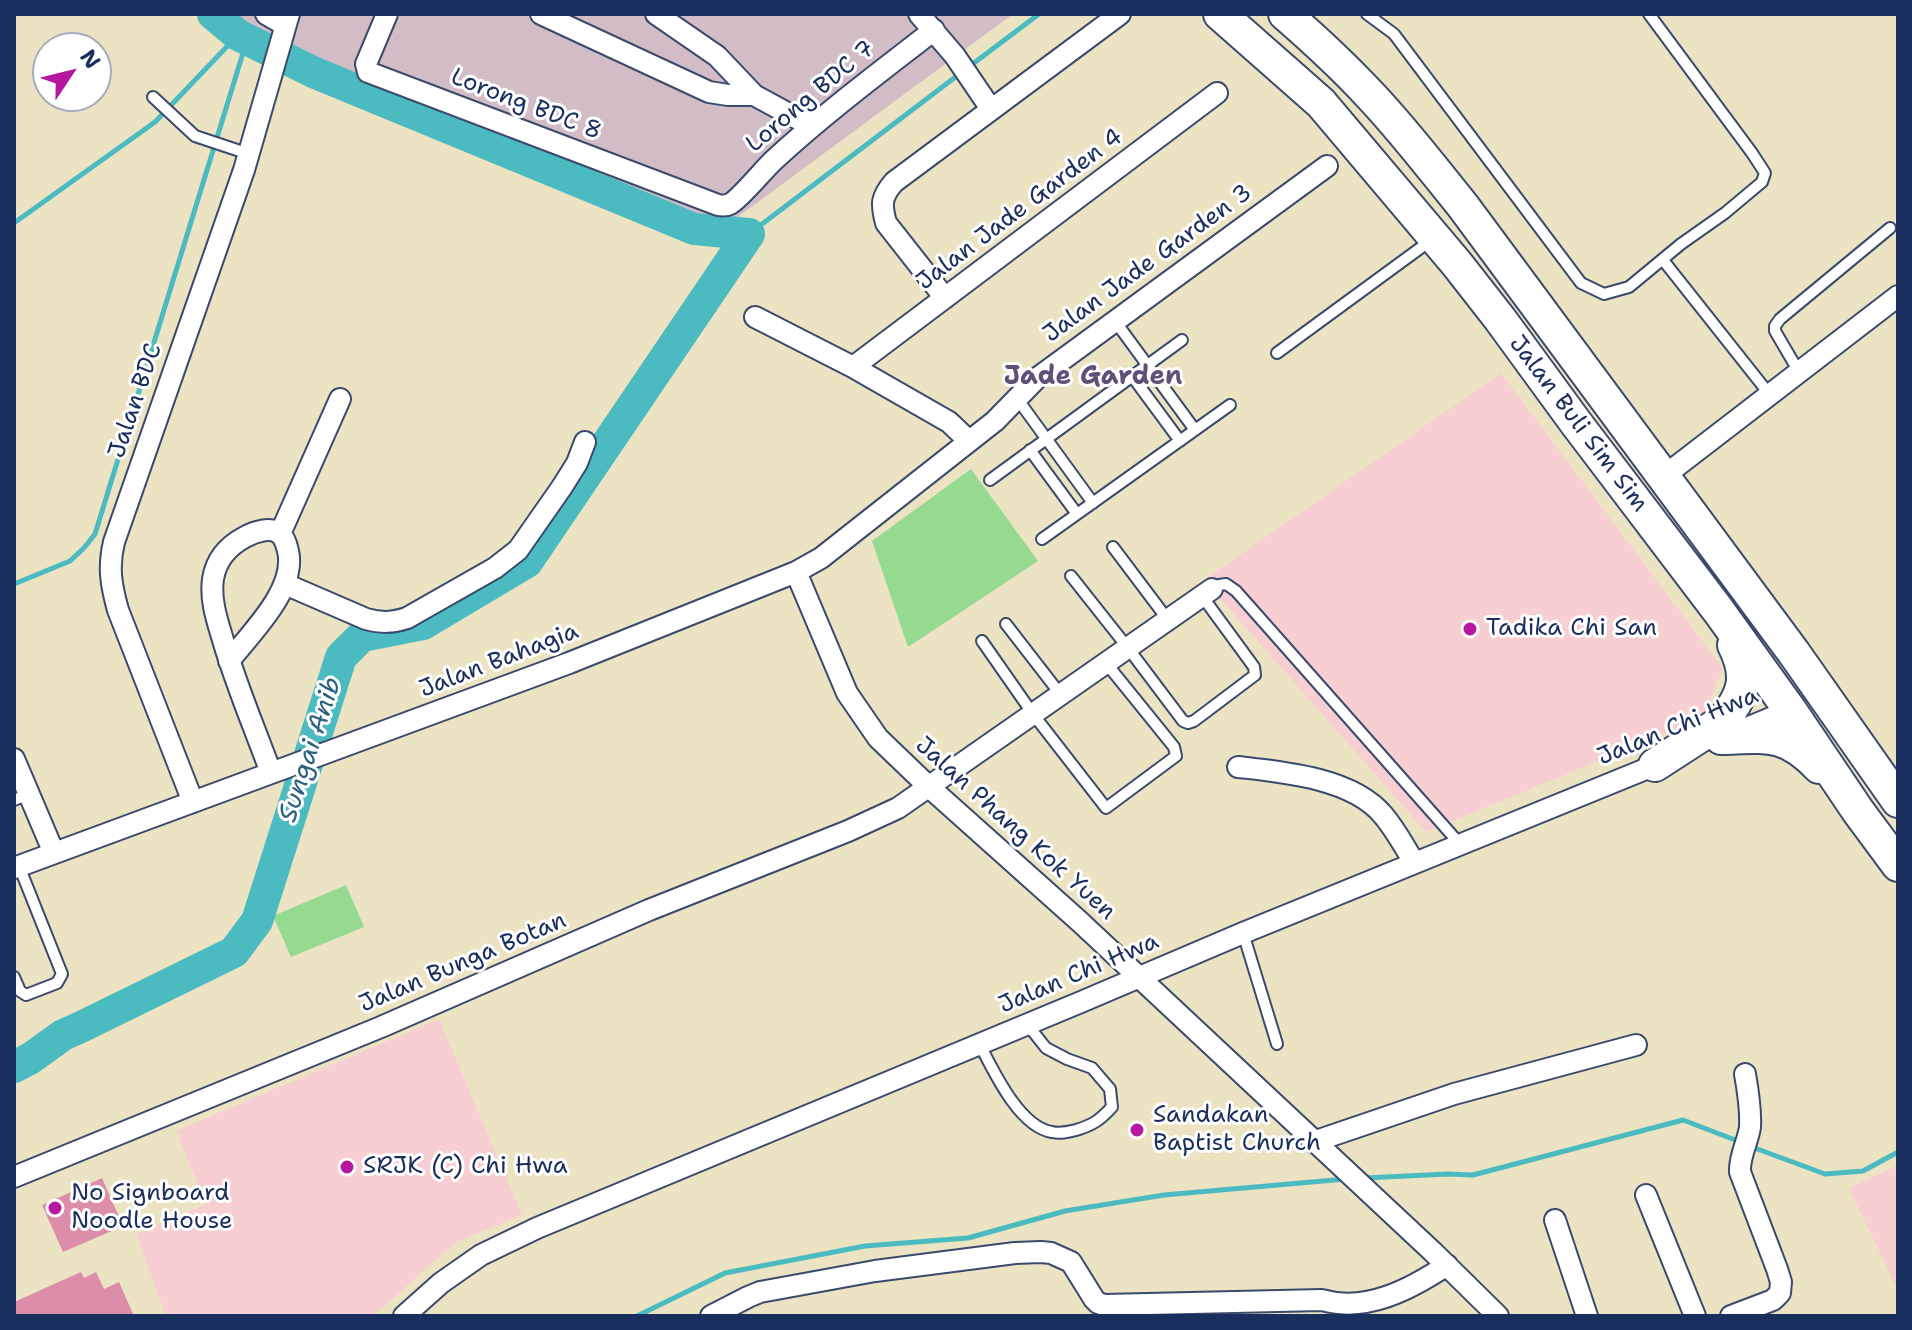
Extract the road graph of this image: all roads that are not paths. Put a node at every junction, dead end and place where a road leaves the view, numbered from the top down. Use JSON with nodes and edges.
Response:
{"nodes":[{"id":1,"x":266,"y":14,"type":"edge"},
{"id":2,"x":387,"y":14,"type":"edge"},
{"id":3,"x":541,"y":14,"type":"edge"},
{"id":4,"x":656,"y":14,"type":"edge"},
{"id":5,"x":919,"y":14,"type":"edge"},
{"id":6,"x":1120,"y":14,"type":"edge"},
{"id":7,"x":1220,"y":14,"type":"edge"},
{"id":8,"x":1285,"y":14,"type":"edge"},
{"id":9,"x":1367,"y":14,"type":"edge"},
{"id":10,"x":1649,"y":14,"type":"edge"},
{"id":11,"x":285,"y":27,"type":"edge"},
{"id":12,"x":934,"y":30,"type":"junction"},
{"id":13,"x":1217,"y":93,"type":"dead end"},
{"id":14,"x":754,"y":95,"type":"junction"},
{"id":15,"x":157,"y":100,"type":"dead end"},
{"id":16,"x":991,"y":109,"type":"junction"},
{"id":17,"x":811,"y":126,"type":"junction"},
{"id":18,"x":249,"y":154,"type":"junction"},
{"id":19,"x":1327,"y":166,"type":"dead end"},
{"id":20,"x":725,"y":206,"type":"joint"},
{"id":21,"x":1890,"y":228,"type":"dead end"},
{"id":22,"x":1435,"y":238,"type":"junction"},
{"id":23,"x":1663,"y":260,"type":"junction"},
{"id":24,"x":1528,"y":292,"type":"junction"},
{"id":25,"x":1898,"y":296,"type":"edge"},
{"id":26,"x":945,"y":298,"type":"junction"},
{"id":27,"x":755,"y":317,"type":"dead end"},
{"id":28,"x":1115,"y":321,"type":"junction"},
{"id":29,"x":1182,"y":340,"type":"dead end"},
{"id":30,"x":1277,"y":353,"type":"dead end"},
{"id":31,"x":1147,"y":365,"type":"junction"},
{"id":32,"x":853,"y":367,"type":"junction"},
{"id":33,"x":1799,"y":372,"type":"junction"},
{"id":34,"x":1132,"y":376,"type":"junction"},
{"id":35,"x":1770,"y":395,"type":"junction"},
{"id":36,"x":1016,"y":397,"type":"junction"},
{"id":37,"x":340,"y":399,"type":"dead end"},
{"id":38,"x":1230,"y":405,"type":"dead end"},
{"id":39,"x":1576,"y":423,"type":"junction"},
{"id":40,"x":1195,"y":430,"type":"junction"},
{"id":41,"x":1046,"y":439,"type":"junction"},
{"id":42,"x":969,"y":441,"type":"junction"},
{"id":43,"x":1180,"y":441,"type":"junction"},
{"id":44,"x":585,"y":442,"type":"dead end"},
{"id":45,"x":1030,"y":450,"type":"junction"},
{"id":46,"x":1664,"y":476,"type":"junction"},
{"id":47,"x":990,"y":480,"type":"dead end"},
{"id":48,"x":1093,"y":503,"type":"junction"},
{"id":49,"x":1077,"y":514,"type":"junction"},
{"id":50,"x":280,"y":534,"type":"junction"},
{"id":51,"x":1042,"y":539,"type":"dead end"},
{"id":52,"x":1113,"y":547,"type":"dead end"},
{"id":53,"x":796,"y":572,"type":"junction"},
{"id":54,"x":1071,"y":576,"type":"dead end"},
{"id":55,"x":285,"y":584,"type":"junction"},
{"id":56,"x":1207,"y":593,"type":"junction"},
{"id":57,"x":1751,"y":595,"type":"junction"},
{"id":58,"x":1718,"y":610,"type":"junction"},
{"id":59,"x":1168,"y":620,"type":"junction"},
{"id":60,"x":1006,"y":624,"type":"dead end"},
{"id":61,"x":982,"y":641,"type":"dead end"},
{"id":62,"x":1128,"y":648,"type":"junction"},
{"id":63,"x":229,"y":661,"type":"junction"},
{"id":64,"x":1106,"y":663,"type":"junction"},
{"id":65,"x":1061,"y":695,"type":"junction"},
{"id":66,"x":1790,"y":710,"type":"junction"},
{"id":67,"x":1033,"y":714,"type":"junction"},
{"id":68,"x":1721,"y":738,"type":"junction"},
{"id":69,"x":1655,"y":765,"type":"junction"},
{"id":70,"x":1238,"y":767,"type":"dead end"},
{"id":71,"x":16,"y":769,"type":"edge"},
{"id":72,"x":279,"y":770,"type":"junction"},
{"id":73,"x":1893,"y":782,"type":"edge"},
{"id":74,"x":928,"y":786,"type":"junction"},
{"id":75,"x":21,"y":797,"type":"edge"},
{"id":76,"x":193,"y":802,"type":"junction"},
{"id":77,"x":1858,"y":811,"type":"junction"},
{"id":78,"x":1459,"y":843,"type":"junction"},
{"id":79,"x":54,"y":853,"type":"junction"},
{"id":80,"x":1414,"y":862,"type":"junction"},
{"id":81,"x":1898,"y":865,"type":"edge"},
{"id":82,"x":16,"y":867,"type":"edge"},
{"id":83,"x":1243,"y":933,"type":"junction"},
{"id":84,"x":14,"y":977,"type":"edge"},
{"id":85,"x":1139,"y":978,"type":"junction"},
{"id":86,"x":1027,"y":1024,"type":"junction"},
{"id":87,"x":979,"y":1043,"type":"junction"},
{"id":88,"x":1277,"y":1044,"type":"dead end"},
{"id":89,"x":1636,"y":1045,"type":"dead end"},
{"id":90,"x":1745,"y":1074,"type":"dead end"},
{"id":91,"x":1313,"y":1142,"type":"junction"},
{"id":92,"x":14,"y":1177,"type":"edge"},
{"id":93,"x":1646,"y":1195,"type":"dead end"},
{"id":94,"x":1555,"y":1220,"type":"dead end"},
{"id":95,"x":1447,"y":1265,"type":"junction"},
{"id":96,"x":1104,"y":1310,"type":"edge"},
{"id":97,"x":1331,"y":1311,"type":"edge"},
{"id":98,"x":404,"y":1316,"type":"edge"},
{"id":99,"x":711,"y":1316,"type":"edge"},
{"id":100,"x":1498,"y":1316,"type":"edge"},
{"id":101,"x":1587,"y":1316,"type":"edge"},
{"id":102,"x":1695,"y":1316,"type":"edge"},
{"id":103,"x":1731,"y":1316,"type":"edge"}],
"edges":[{"from":1,"to":11,"type":"street"},
{"from":2,"to":20,"type":"street","name":"Lorong BDC 8"},
{"from":3,"to":14,"type":"street"},
{"from":4,"to":14,"type":"street"},
{"from":5,"to":12,"type":"street"},
{"from":6,"to":16,"type":"street"},
{"from":7,"to":22,"type":"main road","name":"Jalan Buli Sim Sim"},
{"from":8,"to":24,"type":"main road","name":"Jalan Buli Sim Sim"},
{"from":9,"to":23,"type":"lane"},
{"from":10,"to":23,"type":"lane"},
{"from":11,"to":18,"type":"street","name":"Jalan BDC"},
{"from":12,"to":16,"type":"street"},
{"from":12,"to":17,"type":"street","name":"Lorong BDC 7"},
{"from":13,"to":26,"type":"street","name":"Jalan Jade Garden 4"},
{"from":14,"to":17,"type":"street"},
{"from":15,"to":18,"type":"lane"},
{"from":16,"to":26,"type":"street"},
{"from":17,"to":20,"type":"street","name":"Lorong BDC 7"},
{"from":18,"to":76,"type":"street","name":"Jalan BDC"},
{"from":19,"to":28,"type":"street","name":"Jalan Jade Garden 3"},
{"from":21,"to":33,"type":"lane"},
{"from":22,"to":30,"type":"lane"},
{"from":22,"to":39,"type":"main road","name":"Jalan Buli Sim Sim"},
{"from":23,"to":35,"type":"lane"},
{"from":24,"to":39,"type":"main road"},
{"from":24,"to":46,"type":"main road","name":"Jalan Buli Sim Sim"},
{"from":25,"to":33,"type":"street"},
{"from":26,"to":32,"type":"street","name":"Jalan Jade Garden 4"},
{"from":27,"to":32,"type":"street"},
{"from":28,"to":31,"type":"lane"},
{"from":28,"to":36,"type":"street","name":"Jalan Jade Garden 3"},
{"from":29,"to":31,"type":"lane"},
{"from":31,"to":34,"type":"lane"},
{"from":31,"to":40,"type":"lane"},
{"from":32,"to":42,"type":"street"},
{"from":33,"to":35,"type":"street"},
{"from":34,"to":41,"type":"lane"},
{"from":34,"to":43,"type":"lane"},
{"from":35,"to":46,"type":"street"},
{"from":36,"to":41,"type":"lane"},
{"from":36,"to":42,"type":"street","name":"Jalan Jade Garden 3"},
{"from":37,"to":50,"type":"street"},
{"from":38,"to":40,"type":"lane"},
{"from":39,"to":58,"type":"main road","name":"Jalan Buli Sim Sim"},
{"from":40,"to":43,"type":"lane"},
{"from":41,"to":45,"type":"lane"},
{"from":41,"to":48,"type":"lane"},
{"from":42,"to":53,"type":"street","name":"Jalan Bahagia"},
{"from":43,"to":48,"type":"lane"},
{"from":44,"to":55,"type":"street"},
{"from":45,"to":47,"type":"lane"},
{"from":45,"to":49,"type":"lane"},
{"from":46,"to":57,"type":"main road","name":"Jalan Buli Sim Sim"},
{"from":48,"to":49,"type":"lane"},
{"from":49,"to":51,"type":"lane"},
{"from":50,"to":55,"type":"street"},
{"from":50,"to":63,"type":"street"},
{"from":52,"to":59,"type":"lane"},
{"from":53,"to":72,"type":"street","name":"Jalan Bahagia"},
{"from":53,"to":74,"type":"street","name":"Jalan Phang Kok Yuen"},
{"from":54,"to":62,"type":"lane"},
{"from":55,"to":63,"type":"street"},
{"from":56,"to":59,"type":"street","name":"Jalan Bunga Botan"},
{"from":56,"to":62,"type":"lane"},
{"from":56,"to":78,"type":"lane"},
{"from":57,"to":66,"type":"main road"},
{"from":57,"to":73,"type":"main road","name":"Jalan Buli Sim Sim"},
{"from":58,"to":66,"type":"main road","name":"Jalan Buli Sim Sim"},
{"from":58,"to":69,"type":"main road"},
{"from":59,"to":62,"type":"street","name":"Jalan Bunga Botan"},
{"from":60,"to":65,"type":"lane"},
{"from":61,"to":67,"type":"lane"},
{"from":62,"to":64,"type":"street","name":"Jalan Bunga Botan"},
{"from":63,"to":72,"type":"street"},
{"from":64,"to":65,"type":"street","name":"Jalan Bunga Botan"},
{"from":64,"to":67,"type":"lane"},
{"from":65,"to":67,"type":"street","name":"Jalan Bunga Botan"},
{"from":66,"to":68,"type":"street","name":"Jalan Chi Hwa"},
{"from":66,"to":77,"type":"main road","name":"Jalan Buli Sim Sim"},
{"from":67,"to":74,"type":"street","name":"Jalan Bunga Botan"},
{"from":68,"to":69,"type":"street","name":"Jalan Chi Hwa"},
{"from":68,"to":77,"type":"main road"},
{"from":69,"to":78,"type":"street","name":"Jalan Chi Hwa"},
{"from":70,"to":80,"type":"street"},
{"from":71,"to":75,"type":"street"},
{"from":72,"to":76,"type":"street","name":"Jalan Bahagia"},
{"from":74,"to":85,"type":"street","name":"Jalan Phang Kok Yuen"},
{"from":74,"to":92,"type":"street","name":"Jalan Bunga Botan"},
{"from":75,"to":79,"type":"street"},
{"from":76,"to":79,"type":"street","name":"Jalan Bahagia"},
{"from":77,"to":81,"type":"main road","name":"Jalan Buli Sim Sim"},
{"from":78,"to":80,"type":"street","name":"Jalan Chi Hwa"},
{"from":79,"to":82,"type":"street","name":"Jalan Bahagia"},
{"from":80,"to":83,"type":"street","name":"Jalan Chi Hwa"},
{"from":82,"to":84,"type":"lane"},
{"from":83,"to":85,"type":"street","name":"Jalan Chi Hwa"},
{"from":83,"to":88,"type":"lane"},
{"from":85,"to":86,"type":"street","name":"Jalan Chi Hwa"},
{"from":85,"to":91,"type":"street","name":"Jalan Phang Kok Yuen"},
{"from":86,"to":87,"type":"street","name":"Jalan Chi Hwa"},
{"from":86,"to":87,"type":"lane"},
{"from":87,"to":98,"type":"street","name":"Jalan Chi Hwa"},
{"from":89,"to":91,"type":"street"},
{"from":90,"to":103,"type":"street"},
{"from":91,"to":95,"type":"street","name":"Jalan Phang Kok Yuen"},
{"from":93,"to":102,"type":"street"},
{"from":94,"to":101,"type":"street"},
{"from":95,"to":97,"type":"street"},
{"from":95,"to":100,"type":"street","name":"Jalan Phang Kok Yuen"},
{"from":96,"to":97,"type":"street"},
{"from":96,"to":99,"type":"street"}]}
